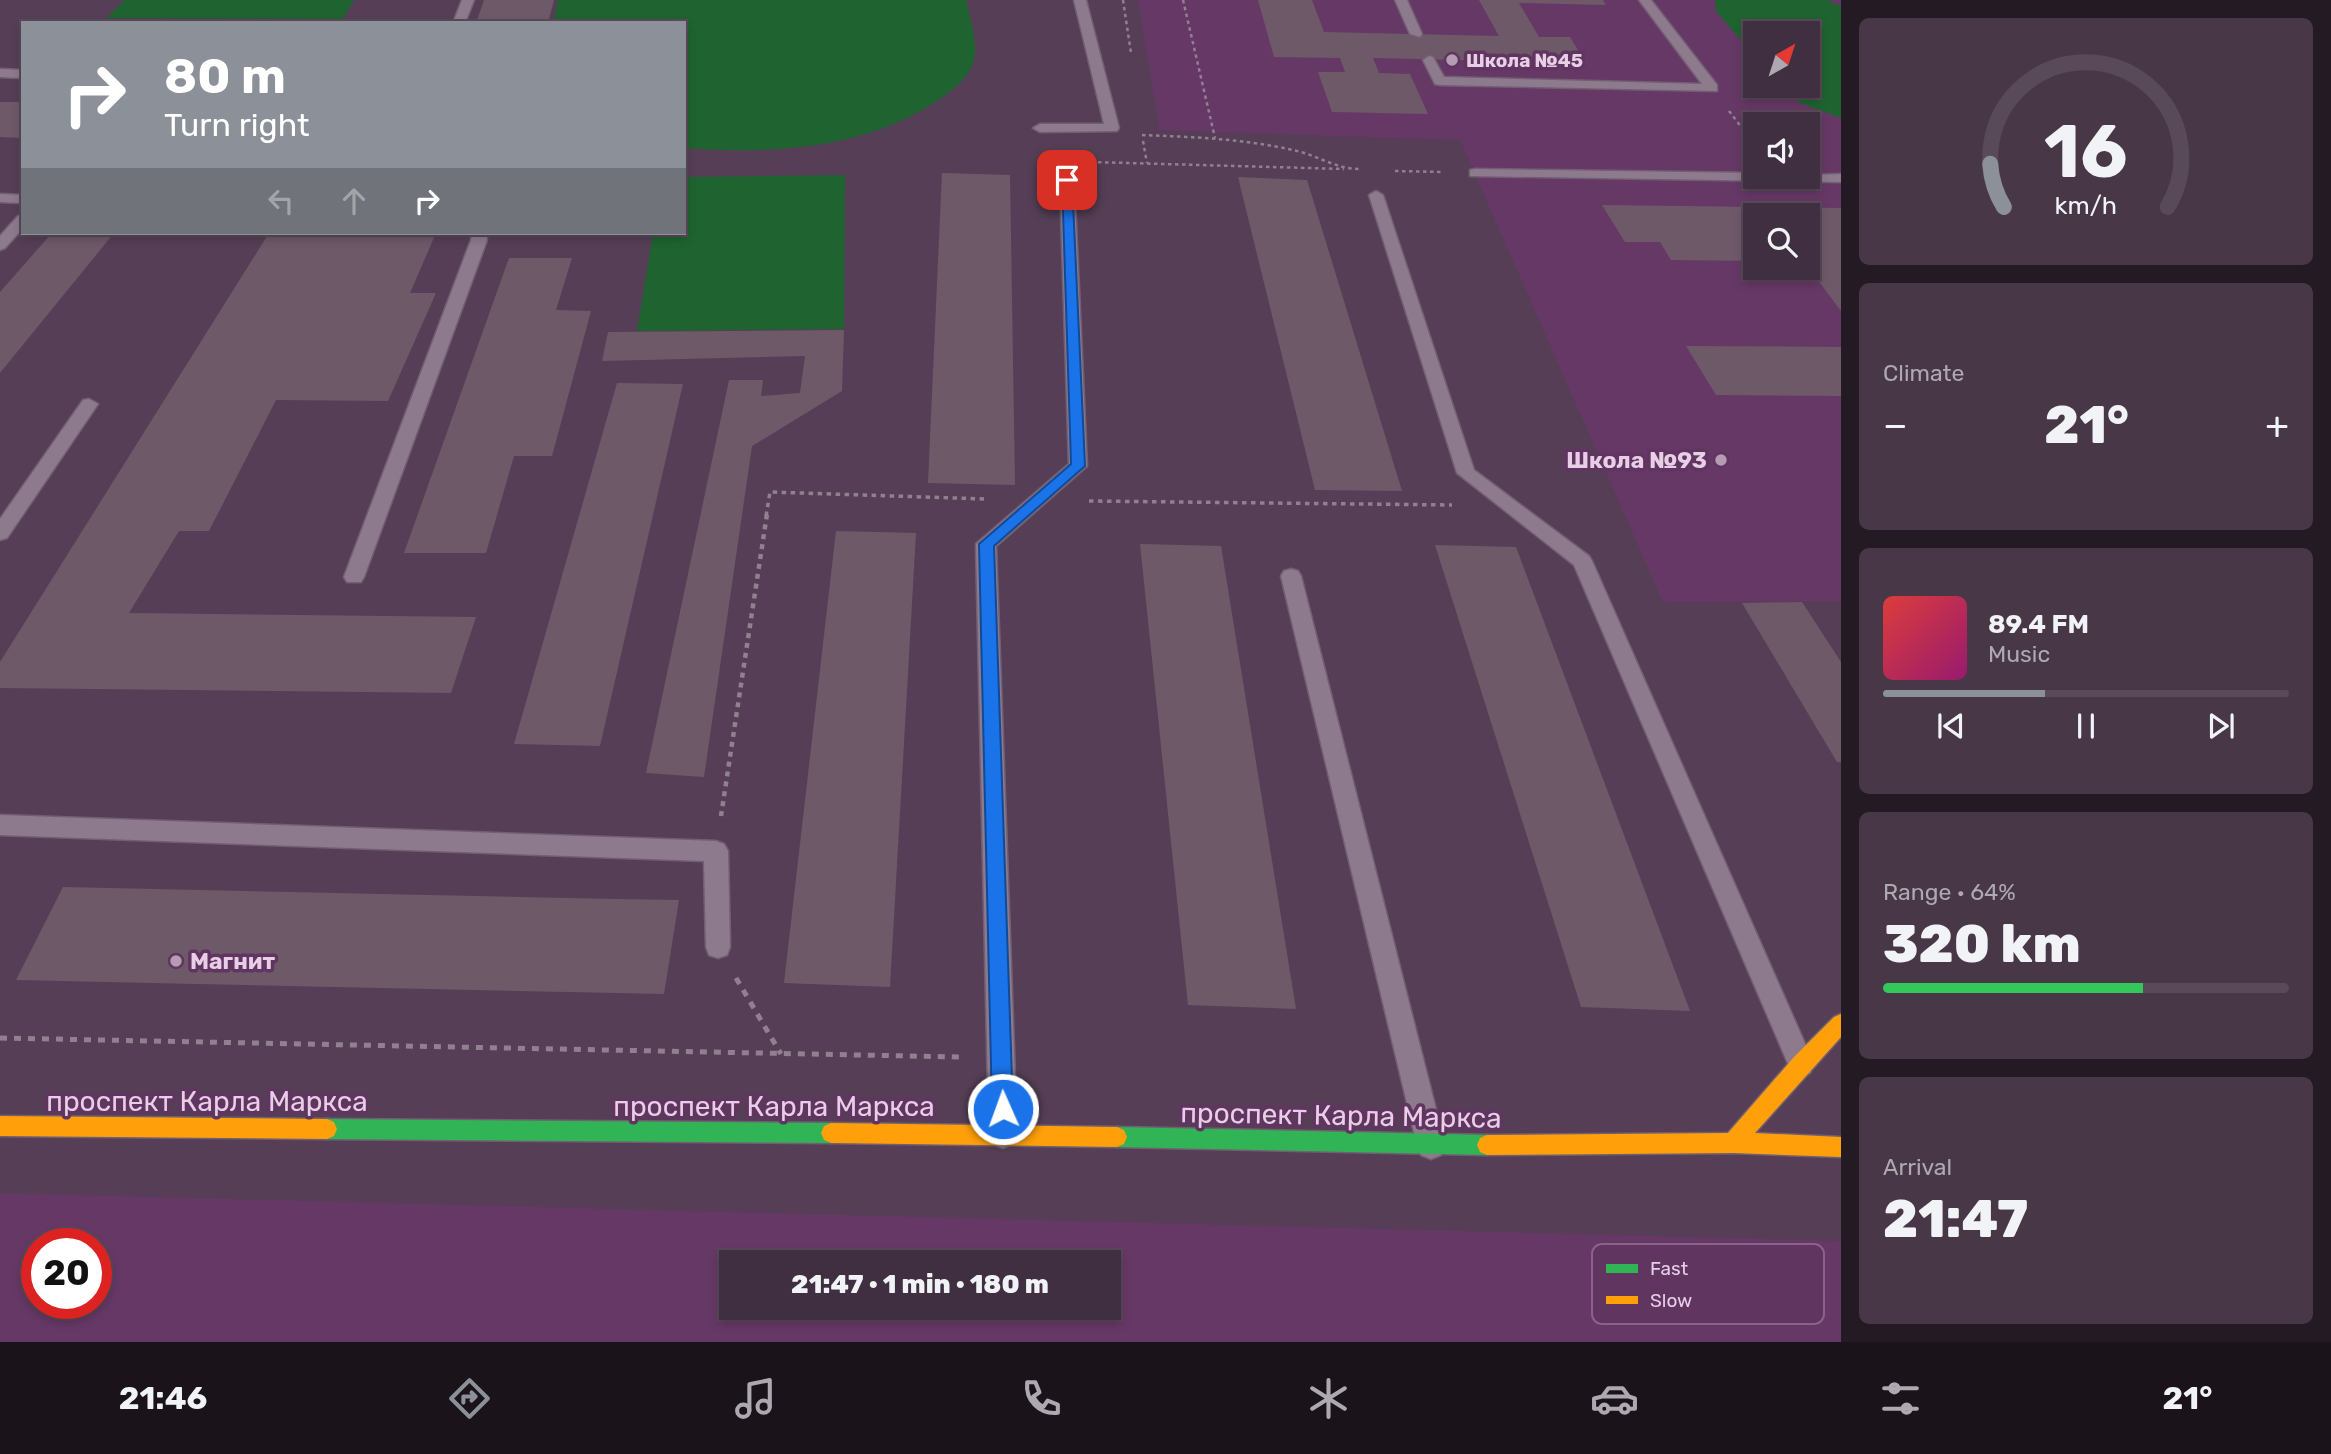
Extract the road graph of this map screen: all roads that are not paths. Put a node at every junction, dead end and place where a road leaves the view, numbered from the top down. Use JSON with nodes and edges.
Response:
{"nodes":[{"id":1,"x":468,"y":0,"type":"edge"},
{"id":2,"x":1080,"y":0,"type":"edge"},
{"id":3,"x":1401,"y":0,"type":"edge"},
{"id":4,"x":1645,"y":0,"type":"edge"},
{"id":5,"x":461,"y":21,"type":"edge"},
{"id":6,"x":1416,"y":34,"type":"dead end"},
{"id":7,"x":1429,"y":60,"type":"dead end"},
{"id":8,"x":0,"y":73,"type":"edge"},
{"id":9,"x":21,"y":74,"type":"edge"},
{"id":10,"x":1040,"y":128,"type":"dead end"},
{"id":11,"x":1475,"y":173,"type":"dead end"},
{"id":12,"x":1743,"y":177,"type":"edge"},
{"id":13,"x":1820,"y":178,"type":"edge"},
{"id":14,"x":1841,"y":178,"type":"edge"},
{"id":15,"x":1067,"y":180,"type":"road end"},
{"id":16,"x":1377,"y":195,"type":"dead end"},
{"id":17,"x":0,"y":198,"type":"edge"},
{"id":18,"x":21,"y":199,"type":"edge"},
{"id":19,"x":21,"y":221,"type":"edge"},
{"id":20,"x":479,"y":235,"type":"edge"},
{"id":21,"x":0,"y":244,"type":"edge"},
{"id":22,"x":89,"y":404,"type":"dead end"},
{"id":23,"x":0,"y":533,"type":"edge"},
{"id":24,"x":1291,"y":576,"type":"dead end"},
{"id":25,"x":354,"y":577,"type":"dead end"},
{"id":26,"x":0,"y":825,"type":"edge"},
{"id":27,"x":718,"y":947,"type":"road end"},
{"id":28,"x":1841,"y":1023,"type":"edge"},
{"id":29,"x":1801,"y":1064,"type":"junction"},
{"id":30,"x":0,"y":1126,"type":"edge"},
{"id":31,"x":1003,"y":1134,"type":"junction"},
{"id":32,"x":1734,"y":1143,"type":"junction"},
{"id":33,"x":1431,"y":1145,"type":"junction"},
{"id":34,"x":1841,"y":1147,"type":"edge"}],
"edges":[{"from":1,"to":5,"type":"lane"},
{"from":2,"to":10,"type":"lane"},
{"from":3,"to":6,"type":"lane"},
{"from":4,"to":7,"type":"lane"},
{"from":8,"to":9,"type":"lane"},
{"from":11,"to":12,"type":"lane"},
{"from":13,"to":14,"type":"lane"},
{"from":15,"to":31,"type":"lane"},
{"from":16,"to":29,"type":"lane"},
{"from":17,"to":18,"type":"lane"},
{"from":19,"to":21,"type":"lane"},
{"from":20,"to":25,"type":"lane"},
{"from":22,"to":23,"type":"lane"},
{"from":24,"to":33,"type":"lane"},
{"from":26,"to":27,"type":"lane"},
{"from":28,"to":29,"type":"street"},
{"from":29,"to":32,"type":"street"},
{"from":30,"to":31,"type":"street","name":"проспект Карла Маркса"},
{"from":31,"to":33,"type":"street","name":"проспект Карла Маркса"},
{"from":32,"to":33,"type":"street","name":"проспект Карла Маркса"},
{"from":32,"to":34,"type":"street","name":"проспект Карла Маркса"}]}
